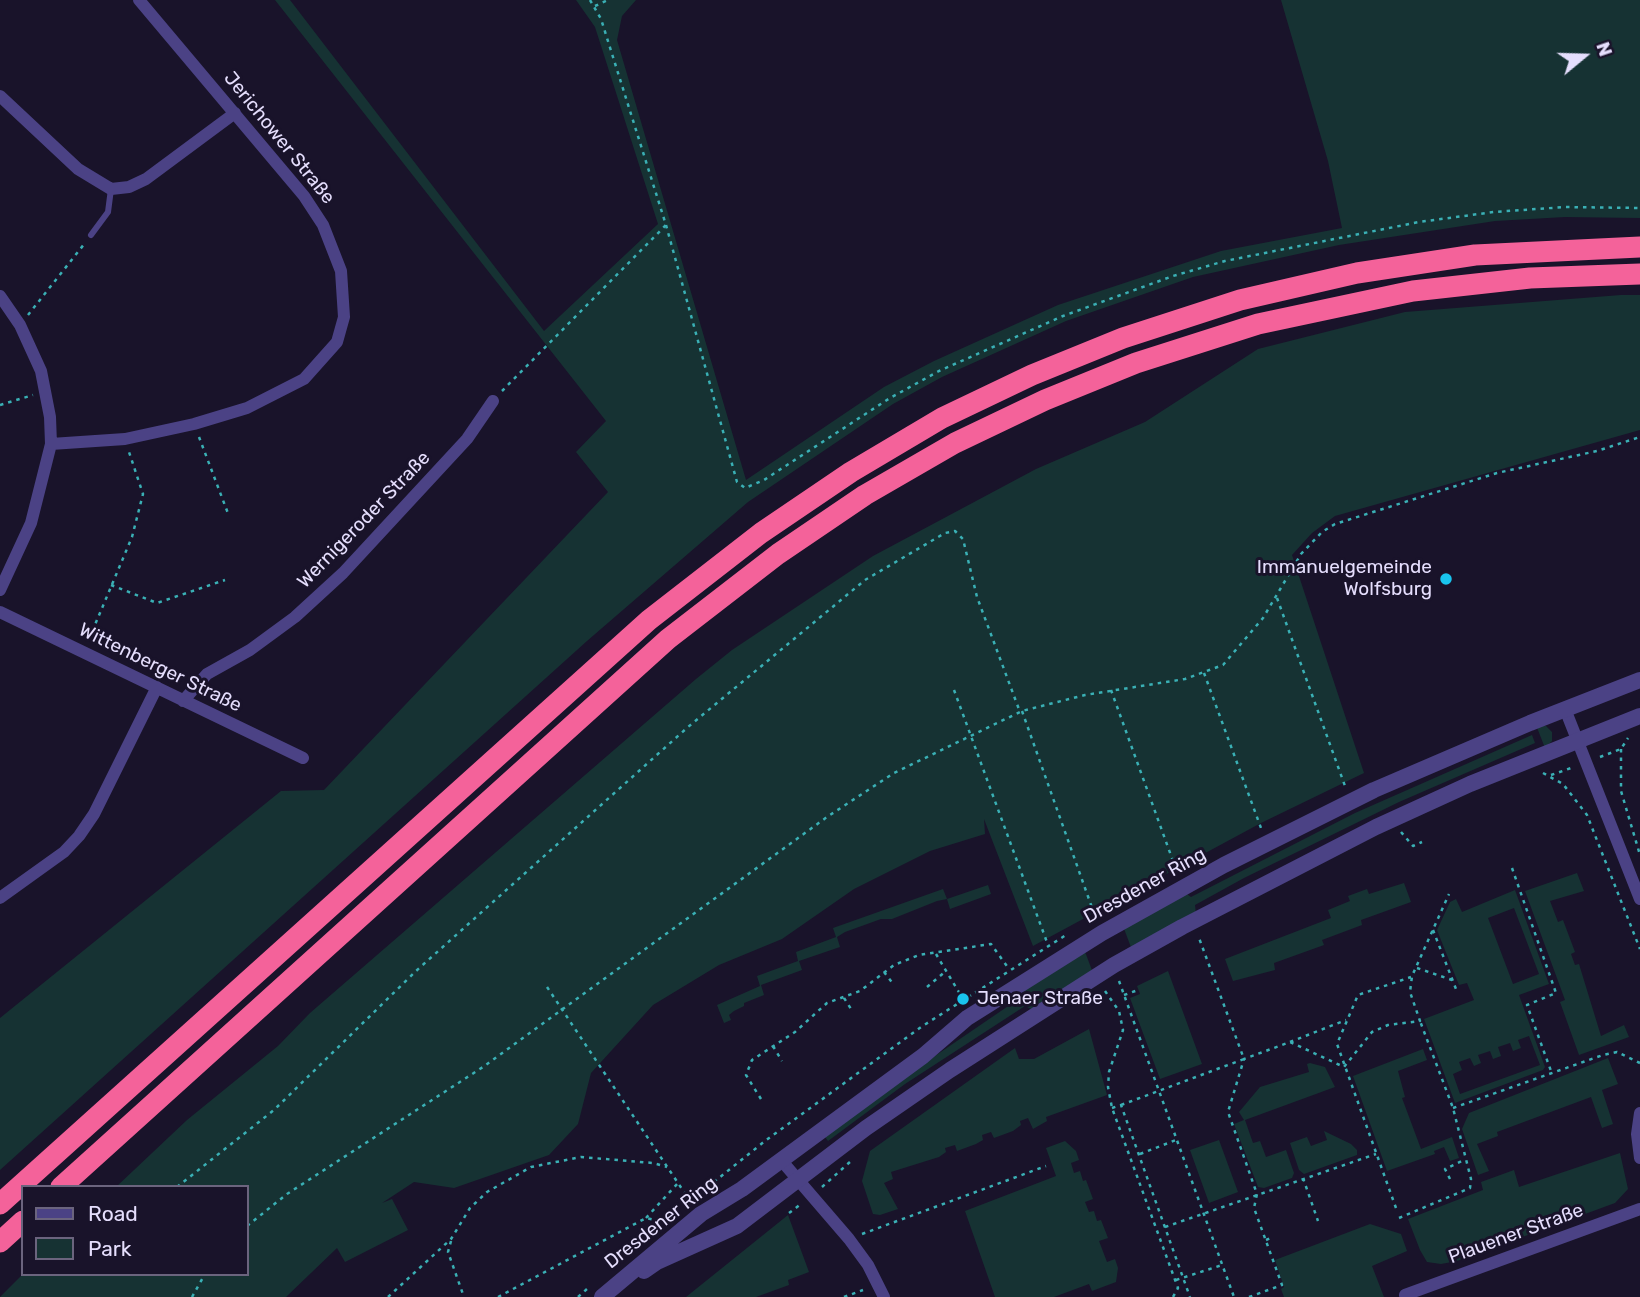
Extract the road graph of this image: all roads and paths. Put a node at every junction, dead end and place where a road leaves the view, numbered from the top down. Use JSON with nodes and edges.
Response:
{"nodes":[{"id":1,"x":139,"y":0,"type":"edge"},
{"id":2,"x":590,"y":0,"type":"edge"},
{"id":3,"x":608,"y":0,"type":"edge"},
{"id":4,"x":595,"y":6,"type":"junction"},
{"id":5,"x":0,"y":96,"type":"edge"},
{"id":6,"x":235,"y":113,"type":"junction"},
{"id":7,"x":111,"y":189,"type":"junction"},
{"id":8,"x":1640,"y":208,"type":"edge"},
{"id":9,"x":666,"y":225,"type":"junction"},
{"id":10,"x":91,"y":235,"type":"joint"},
{"id":11,"x":1640,"y":247,"type":"edge"},
{"id":12,"x":1640,"y":274,"type":"edge"},
{"id":13,"x":0,"y":296,"type":"edge"},
{"id":14,"x":20,"y":325,"type":"junction"},
{"id":15,"x":46,"y":391,"type":"junction"},
{"id":16,"x":492,"y":401,"type":"joint"},
{"id":17,"x":0,"y":405,"type":"edge"},
{"id":18,"x":194,"y":424,"type":"junction"},
{"id":19,"x":1640,"y":437,"type":"edge"},
{"id":20,"x":125,"y":439,"type":"junction"},
{"id":21,"x":51,"y":444,"type":"junction"},
{"id":22,"x":229,"y":516,"type":"dead end"},
{"id":23,"x":225,"y":580,"type":"dead end"},
{"id":24,"x":111,"y":585,"type":"junction"},
{"id":25,"x":0,"y":590,"type":"edge"},
{"id":26,"x":1277,"y":598,"type":"junction"},
{"id":27,"x":0,"y":612,"type":"edge"},
{"id":28,"x":83,"y":652,"type":"junction"},
{"id":29,"x":1204,"y":673,"type":"junction"},
{"id":30,"x":1640,"y":680,"type":"edge"},
{"id":31,"x":157,"y":687,"type":"junction"},
{"id":32,"x":954,"y":690,"type":"dead end"},
{"id":33,"x":1111,"y":690,"type":"junction"},
{"id":34,"x":183,"y":701,"type":"junction"},
{"id":35,"x":1565,"y":709,"type":"junction"},
{"id":36,"x":1021,"y":711,"type":"junction"},
{"id":37,"x":1640,"y":716,"type":"edge"},
{"id":38,"x":970,"y":734,"type":"junction"},
{"id":39,"x":1578,"y":741,"type":"junction"},
{"id":40,"x":1621,"y":749,"type":"dead end"},
{"id":41,"x":303,"y":758,"type":"dead end"},
{"id":42,"x":1551,"y":775,"type":"dead end"},
{"id":43,"x":1345,"y":786,"type":"dead end"},
{"id":44,"x":1261,"y":828,"type":"dead end"},
{"id":45,"x":1401,"y":832,"type":"dead end"},
{"id":46,"x":1422,"y":842,"type":"dead end"},
{"id":47,"x":1640,"y":855,"type":"edge"},
{"id":48,"x":1512,"y":868,"type":"dead end"},
{"id":49,"x":1177,"y":872,"type":"dead end"},
{"id":50,"x":1449,"y":894,"type":"dead end"},
{"id":51,"x":0,"y":898,"type":"edge"},
{"id":52,"x":1640,"y":899,"type":"edge"},
{"id":53,"x":1087,"y":923,"type":"dead end"},
{"id":54,"x":1099,"y":925,"type":"junction"},
{"id":55,"x":1433,"y":930,"type":"junction"},
{"id":56,"x":1069,"y":933,"type":"dead end"},
{"id":57,"x":1199,"y":937,"type":"dead end"},
{"id":58,"x":1048,"y":945,"type":"junction"},
{"id":59,"x":1640,"y":949,"type":"edge"},
{"id":60,"x":935,"y":953,"type":"junction"},
{"id":61,"x":1114,"y":965,"type":"junction"},
{"id":62,"x":1417,"y":968,"type":"junction"},
{"id":63,"x":1009,"y":969,"type":"junction"},
{"id":64,"x":946,"y":971,"type":"junction"},
{"id":65,"x":884,"y":972,"type":"junction"},
{"id":66,"x":1412,"y":976,"type":"junction"},
{"id":67,"x":1452,"y":980,"type":"junction"},
{"id":68,"x":894,"y":985,"type":"dead end"},
{"id":69,"x":1101,"y":985,"type":"dead end"},
{"id":70,"x":547,"y":987,"type":"dead end"},
{"id":71,"x":927,"y":987,"type":"dead end"},
{"id":72,"x":1456,"y":989,"type":"dead end"},
{"id":73,"x":1138,"y":990,"type":"dead end"},
{"id":74,"x":1124,"y":995,"type":"junction"},
{"id":75,"x":843,"y":997,"type":"junction"},
{"id":76,"x":963,"y":999,"type":"junction"},
{"id":77,"x":562,"y":1010,"type":"junction"},
{"id":78,"x":853,"y":1012,"type":"dead end"},
{"id":79,"x":1346,"y":1020,"type":"junction"},
{"id":80,"x":1420,"y":1020,"type":"junction"},
{"id":81,"x":1290,"y":1042,"type":"junction"},
{"id":82,"x":772,"y":1046,"type":"junction"},
{"id":83,"x":1244,"y":1059,"type":"junction"},
{"id":84,"x":782,"y":1061,"type":"dead end"},
{"id":85,"x":1640,"y":1063,"type":"edge"},
{"id":86,"x":1344,"y":1067,"type":"junction"},
{"id":87,"x":1551,"y":1071,"type":"junction"},
{"id":88,"x":1158,"y":1091,"type":"junction"},
{"id":89,"x":761,"y":1099,"type":"dead end"},
{"id":90,"x":1121,"y":1105,"type":"junction"},
{"id":91,"x":1112,"y":1108,"type":"junction"},
{"id":92,"x":1453,"y":1108,"type":"junction"},
{"id":93,"x":1640,"y":1113,"type":"edge"},
{"id":94,"x":1639,"y":1134,"type":"edge"},
{"id":95,"x":1176,"y":1140,"type":"junction"},
{"id":96,"x":1139,"y":1154,"type":"junction"},
{"id":97,"x":1376,"y":1154,"type":"junction"},
{"id":98,"x":1640,"y":1158,"type":"edge"},
{"id":99,"x":781,"y":1160,"type":"junction"},
{"id":100,"x":1465,"y":1160,"type":"junction"},
{"id":101,"x":1046,"y":1166,"type":"dead end"},
{"id":102,"x":667,"y":1167,"type":"junction"},
{"id":103,"x":1303,"y":1178,"type":"junction"},
{"id":104,"x":1450,"y":1179,"type":"dead end"},
{"id":105,"x":798,"y":1180,"type":"junction"},
{"id":106,"x":678,"y":1183,"type":"junction"},
{"id":107,"x":21,"y":1185,"type":"edge"},
{"id":108,"x":21,"y":1185,"type":"edge"},
{"id":109,"x":63,"y":1185,"type":"edge"},
{"id":110,"x":180,"y":1185,"type":"edge"},
{"id":111,"x":1257,"y":1194,"type":"junction"},
{"id":112,"x":690,"y":1201,"type":"junction"},
{"id":113,"x":0,"y":1204,"type":"edge"},
{"id":114,"x":682,"y":1207,"type":"dead end"},
{"id":115,"x":1396,"y":1209,"type":"dead end"},
{"id":116,"x":1640,"y":1209,"type":"edge"},
{"id":117,"x":1203,"y":1213,"type":"junction"},
{"id":118,"x":674,"y":1214,"type":"dead end"},
{"id":119,"x":646,"y":1218,"type":"junction"},
{"id":120,"x":1399,"y":1218,"type":"dead end"},
{"id":121,"x":1318,"y":1221,"type":"dead end"},
{"id":122,"x":665,"y":1222,"type":"junction"},
{"id":123,"x":21,"y":1223,"type":"edge"},
{"id":124,"x":248,"y":1225,"type":"edge"},
{"id":125,"x":1165,"y":1227,"type":"junction"},
{"id":126,"x":657,"y":1229,"type":"dead end"},
{"id":127,"x":1273,"y":1237,"type":"dead end"},
{"id":128,"x":451,"y":1239,"type":"junction"},
{"id":129,"x":849,"y":1239,"type":"junction"},
{"id":130,"x":1266,"y":1240,"type":"junction"},
{"id":131,"x":0,"y":1242,"type":"edge"},
{"id":132,"x":1222,"y":1265,"type":"junction"},
{"id":133,"x":204,"y":1276,"type":"edge"},
{"id":134,"x":1183,"y":1277,"type":"junction"},
{"id":135,"x":1175,"y":1281,"type":"junction"},
{"id":136,"x":867,"y":1289,"type":"dead end"},
{"id":137,"x":597,"y":1291,"type":"edge"},
{"id":138,"x":1405,"y":1295,"type":"edge"},
{"id":139,"x":192,"y":1297,"type":"edge"},
{"id":140,"x":388,"y":1297,"type":"edge"},
{"id":141,"x":464,"y":1297,"type":"edge"},
{"id":142,"x":498,"y":1297,"type":"edge"},
{"id":143,"x":578,"y":1297,"type":"edge"},
{"id":144,"x":614,"y":1297,"type":"edge"},
{"id":145,"x":844,"y":1297,"type":"edge"},
{"id":146,"x":884,"y":1297,"type":"edge"},
{"id":147,"x":1173,"y":1297,"type":"edge"},
{"id":148,"x":1190,"y":1297,"type":"edge"},
{"id":149,"x":1234,"y":1297,"type":"edge"},
{"id":150,"x":1249,"y":1297,"type":"edge"}],
"edges":[{"from":1,"to":6,"type":"street","name":"Jerichower Straße"},
{"from":2,"to":4,"type":"path"},
{"from":3,"to":4,"type":"path"},
{"from":4,"to":9,"type":"path"},
{"from":5,"to":7,"type":"street"},
{"from":6,"to":7,"type":"street"},
{"from":6,"to":18,"type":"street","name":"Jerichower Straße"},
{"from":7,"to":10,"type":"lane"},
{"from":8,"to":9,"type":"path"},
{"from":9,"to":16,"type":"path"},
{"from":10,"to":14,"type":"path"},
{"from":11,"to":107,"type":"highway"},
{"from":12,"to":109,"type":"highway"},
{"from":13,"to":14,"type":"street"},
{"from":14,"to":15,"type":"street"},
{"from":15,"to":17,"type":"path"},
{"from":15,"to":21,"type":"street"},
{"from":16,"to":34,"type":"street","name":"Wernigeroder Straße"},
{"from":18,"to":20,"type":"street","name":"Jerichower Straße"},
{"from":18,"to":22,"type":"path"},
{"from":19,"to":26,"type":"path"},
{"from":20,"to":21,"type":"street","name":"Jerichower Straße"},
{"from":20,"to":24,"type":"path"},
{"from":21,"to":25,"type":"street"},
{"from":23,"to":24,"type":"path"},
{"from":24,"to":28,"type":"path"},
{"from":26,"to":29,"type":"path"},
{"from":26,"to":43,"type":"path"},
{"from":27,"to":28,"type":"street","name":"Wittenberger Straße"},
{"from":28,"to":31,"type":"street","name":"Wittenberger Straße"},
{"from":29,"to":33,"type":"path"},
{"from":29,"to":44,"type":"path"},
{"from":30,"to":35,"type":"street","name":"Dresdener Ring"},
{"from":31,"to":34,"type":"street","name":"Wittenberger Straße"},
{"from":31,"to":51,"type":"street"},
{"from":32,"to":38,"type":"path"},
{"from":33,"to":36,"type":"path"},
{"from":33,"to":49,"type":"path"},
{"from":34,"to":41,"type":"street","name":"Wittenberger Straße"},
{"from":35,"to":39,"type":"street"},
{"from":35,"to":54,"type":"street","name":"Dresdener Ring"},
{"from":36,"to":38,"type":"path"},
{"from":36,"to":54,"type":"path"},
{"from":36,"to":110,"type":"path"},
{"from":37,"to":39,"type":"street","name":"Dresdener Ring"},
{"from":38,"to":58,"type":"path"},
{"from":38,"to":77,"type":"path"},
{"from":39,"to":52,"type":"street"},
{"from":39,"to":61,"type":"street","name":"Dresdener Ring"},
{"from":40,"to":47,"type":"path"},
{"from":42,"to":59,"type":"path"},
{"from":45,"to":46,"type":"path"},
{"from":48,"to":87,"type":"path"},
{"from":50,"to":55,"type":"path"},
{"from":53,"to":54,"type":"path"},
{"from":54,"to":99,"type":"street","name":"Dresdener Ring"},
{"from":55,"to":62,"type":"path"},
{"from":55,"to":67,"type":"path"},
{"from":56,"to":58,"type":"path"},
{"from":57,"to":83,"type":"path"},
{"from":58,"to":63,"type":"path"},
{"from":60,"to":63,"type":"path"},
{"from":60,"to":64,"type":"path"},
{"from":60,"to":65,"type":"path"},
{"from":61,"to":74,"type":"path"},
{"from":61,"to":105,"type":"street","name":"Dresdener Ring"},
{"from":62,"to":66,"type":"path"},
{"from":62,"to":67,"type":"path"},
{"from":63,"to":76,"type":"path"},
{"from":64,"to":71,"type":"path"},
{"from":64,"to":76,"type":"path"},
{"from":65,"to":68,"type":"path"},
{"from":65,"to":75,"type":"path"},
{"from":66,"to":79,"type":"path"},
{"from":66,"to":80,"type":"path"},
{"from":67,"to":72,"type":"path"},
{"from":69,"to":91,"type":"path"},
{"from":70,"to":77,"type":"path"},
{"from":73,"to":74,"type":"path"},
{"from":74,"to":88,"type":"path"},
{"from":75,"to":78,"type":"path"},
{"from":75,"to":82,"type":"path"},
{"from":76,"to":112,"type":"path"},
{"from":77,"to":102,"type":"path"},
{"from":77,"to":124,"type":"path"},
{"from":79,"to":81,"type":"path"},
{"from":79,"to":86,"type":"path"},
{"from":80,"to":86,"type":"path"},
{"from":80,"to":92,"type":"path"},
{"from":81,"to":83,"type":"path"},
{"from":81,"to":86,"type":"path"},
{"from":82,"to":84,"type":"path"},
{"from":82,"to":89,"type":"path"},
{"from":83,"to":88,"type":"path"},
{"from":83,"to":111,"type":"path"},
{"from":85,"to":87,"type":"path"},
{"from":86,"to":97,"type":"path"},
{"from":87,"to":92,"type":"path"},
{"from":88,"to":90,"type":"path"},
{"from":88,"to":95,"type":"path"},
{"from":90,"to":91,"type":"path"},
{"from":90,"to":96,"type":"path"},
{"from":91,"to":135,"type":"path"},
{"from":92,"to":100,"type":"path"},
{"from":93,"to":94,"type":"street"},
{"from":94,"to":98,"type":"street"},
{"from":95,"to":96,"type":"path"},
{"from":95,"to":117,"type":"path"},
{"from":96,"to":125,"type":"path"},
{"from":97,"to":103,"type":"path"},
{"from":97,"to":115,"type":"path"},
{"from":99,"to":105,"type":"street"},
{"from":99,"to":137,"type":"street","name":"Dresdener Ring"},
{"from":100,"to":104,"type":"path"},
{"from":100,"to":120,"type":"path"},
{"from":101,"to":129,"type":"path"},
{"from":102,"to":106,"type":"path"},
{"from":102,"to":128,"type":"path"},
{"from":103,"to":111,"type":"path"},
{"from":103,"to":121,"type":"path"},
{"from":105,"to":129,"type":"street"},
{"from":105,"to":144,"type":"street","name":"Dresdener Ring"},
{"from":106,"to":112,"type":"path"},
{"from":106,"to":119,"type":"path"},
{"from":108,"to":113,"type":"highway"},
{"from":111,"to":117,"type":"path"},
{"from":111,"to":130,"type":"path"},
{"from":112,"to":114,"type":"path"},
{"from":116,"to":138,"type":"street","name":"Plauener Straße"},
{"from":117,"to":125,"type":"path"},
{"from":117,"to":132,"type":"path"},
{"from":118,"to":122,"type":"path"},
{"from":119,"to":122,"type":"path"},
{"from":119,"to":142,"type":"path"},
{"from":122,"to":126,"type":"path"},
{"from":123,"to":131,"type":"highway"},
{"from":125,"to":134,"type":"path"},
{"from":127,"to":130,"type":"path"},
{"from":128,"to":140,"type":"path"},
{"from":128,"to":141,"type":"path"},
{"from":129,"to":146,"type":"street"},
{"from":130,"to":150,"type":"path"},
{"from":132,"to":134,"type":"path"},
{"from":132,"to":149,"type":"path"},
{"from":133,"to":139,"type":"path"},
{"from":134,"to":135,"type":"path"},
{"from":134,"to":148,"type":"path"},
{"from":135,"to":147,"type":"path"},
{"from":136,"to":145,"type":"path"},
{"from":137,"to":143,"type":"path"}]}
